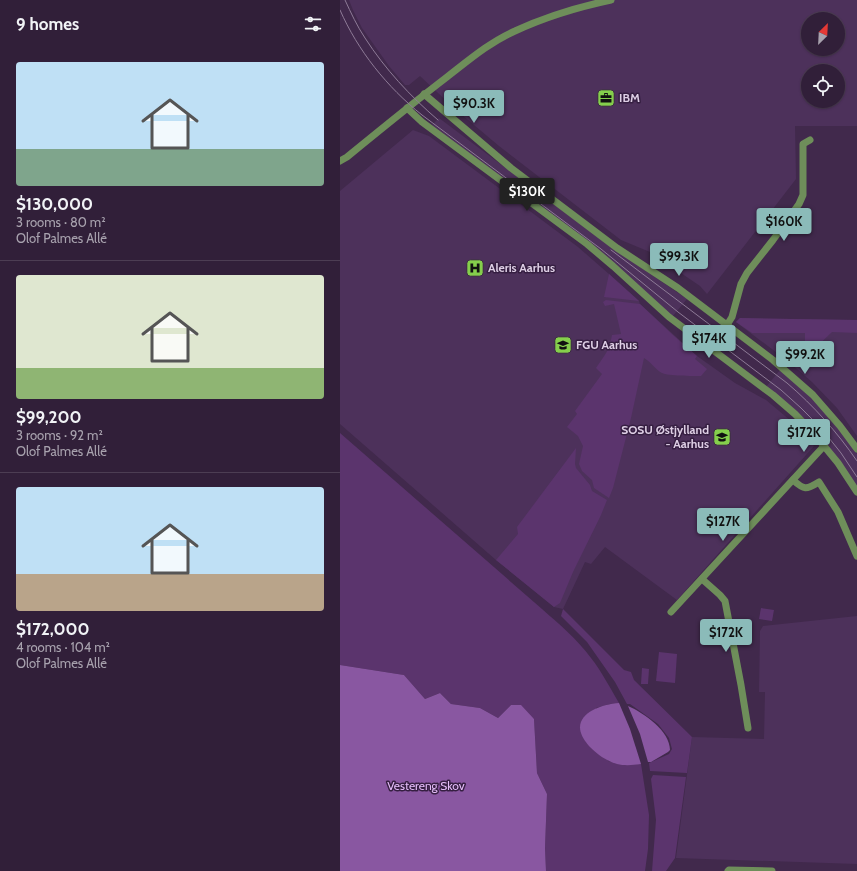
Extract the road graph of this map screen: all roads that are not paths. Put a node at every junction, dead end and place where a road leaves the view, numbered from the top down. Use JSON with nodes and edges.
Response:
{"nodes":[{"id":1,"x":611,"y":0,"type":"edge"},
{"id":2,"x":424,"y":94,"type":"junction"},
{"id":3,"x":407,"y":108,"type":"junction"},
{"id":4,"x":810,"y":140,"type":"dead end"},
{"id":5,"x":340,"y":161,"type":"edge"},
{"id":6,"x":727,"y":325,"type":"junction"},
{"id":7,"x":824,"y":446,"type":"junction"},
{"id":8,"x":857,"y":449,"type":"edge"},
{"id":9,"x":793,"y":480,"type":"junction"},
{"id":10,"x":857,"y":492,"type":"edge"},
{"id":11,"x":857,"y":556,"type":"edge"},
{"id":12,"x":702,"y":579,"type":"junction"},
{"id":13,"x":671,"y":612,"type":"dead end"},
{"id":14,"x":748,"y":728,"type":"dead end"},
{"id":15,"x":728,"y":871,"type":"edge"},
{"id":16,"x":772,"y":871,"type":"edge"}],
"edges":[{"from":1,"to":2,"type":"street"},
{"from":2,"to":3,"type":"street"},
{"from":2,"to":6,"type":"street"},
{"from":3,"to":5,"type":"street"},
{"from":3,"to":7,"type":"street"},
{"from":4,"to":6,"type":"street"},
{"from":6,"to":8,"type":"street"},
{"from":7,"to":9,"type":"street"},
{"from":7,"to":10,"type":"street"},
{"from":9,"to":11,"type":"street"},
{"from":9,"to":12,"type":"street"},
{"from":12,"to":13,"type":"street"},
{"from":12,"to":14,"type":"street"},
{"from":15,"to":16,"type":"street"}]}
